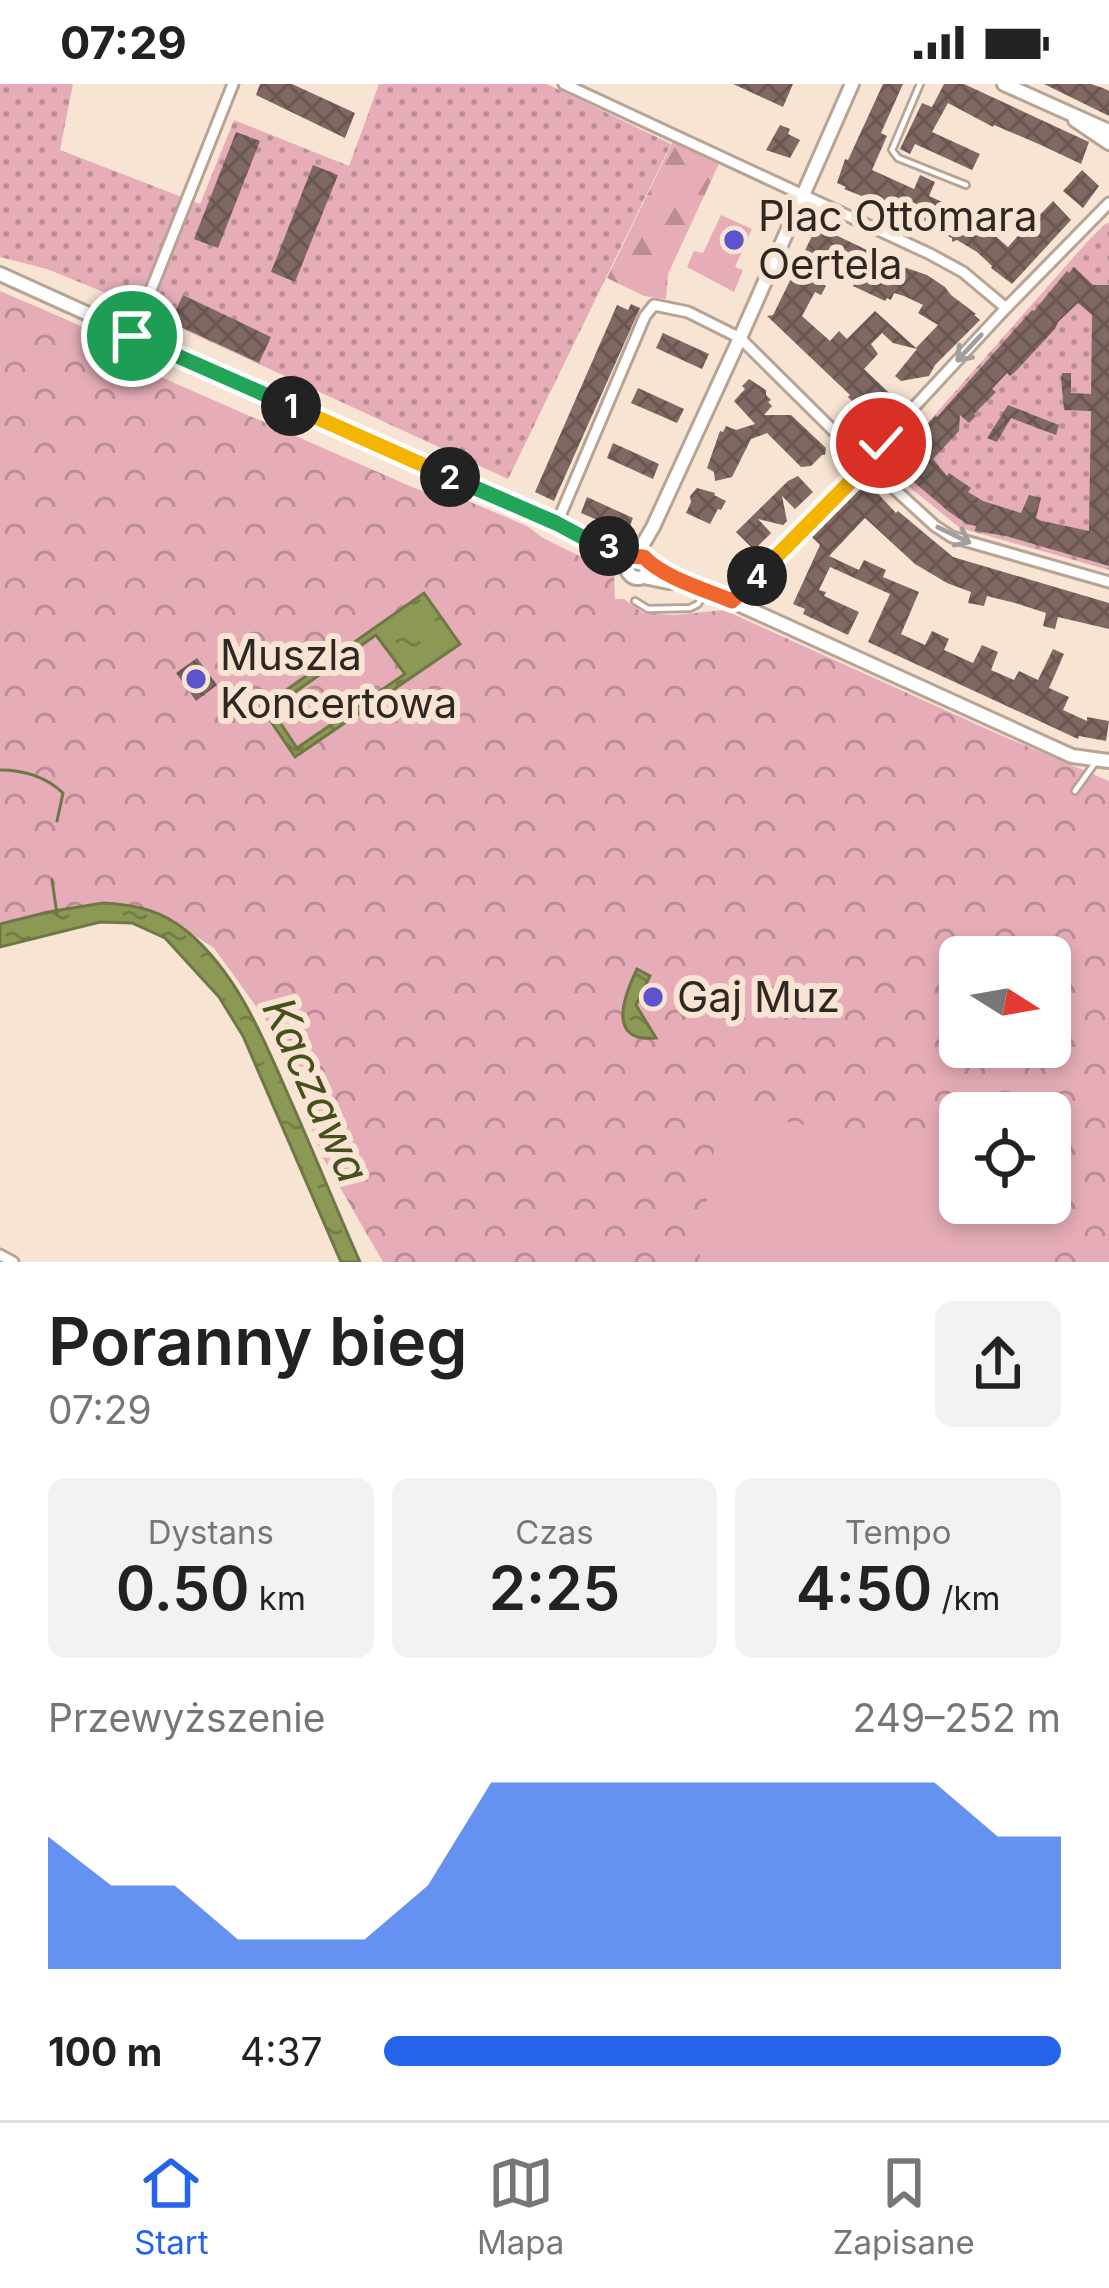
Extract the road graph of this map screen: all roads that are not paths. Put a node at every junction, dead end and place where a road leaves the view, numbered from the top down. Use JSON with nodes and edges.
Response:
{"nodes":[{"id":1,"x":232,"y":84,"type":"edge"},
{"id":2,"x":564,"y":84,"type":"edge"},
{"id":3,"x":853,"y":84,"type":"edge"},
{"id":4,"x":920,"y":84,"type":"edge"},
{"id":5,"x":1004,"y":84,"type":"edge"},
{"id":6,"x":1070,"y":115,"type":"junction"},
{"id":7,"x":1109,"y":131,"type":"edge"},
{"id":8,"x":1109,"y":143,"type":"edge"},
{"id":9,"x":966,"y":185,"type":"dead end"},
{"id":10,"x":804,"y":194,"type":"junction"},
{"id":11,"x":1109,"y":204,"type":"edge"},
{"id":12,"x":0,"y":274,"type":"edge"},
{"id":13,"x":1006,"y":308,"type":"junction"},
{"id":14,"x":132,"y":336,"type":"junction"},
{"id":15,"x":740,"y":338,"type":"junction"},
{"id":16,"x":864,"y":461,"type":"junction"},
{"id":17,"x":556,"y":523,"type":"junction"},
{"id":18,"x":639,"y":563,"type":"junction"},
{"id":19,"x":1109,"y":583,"type":"edge"},
{"id":20,"x":706,"y":590,"type":"junction"},
{"id":21,"x":635,"y":601,"type":"dead end"},
{"id":22,"x":732,"y":601,"type":"junction"},
{"id":23,"x":1103,"y":760,"type":"edge"},
{"id":24,"x":1075,"y":791,"type":"dead end"},
{"id":25,"x":0,"y":1256,"type":"edge"},
{"id":26,"x":13,"y":1262,"type":"edge"}],
"edges":[{"from":1,"to":14,"type":"street"},
{"from":2,"to":10,"type":"street"},
{"from":3,"to":10,"type":"street"},
{"from":4,"to":9,"type":"lane"},
{"from":5,"to":6,"type":"street"},
{"from":6,"to":7,"type":"street"},
{"from":6,"to":8,"type":"street"},
{"from":10,"to":13,"type":"street"},
{"from":10,"to":15,"type":"street"},
{"from":11,"to":13,"type":"street"},
{"from":12,"to":14,"type":"street"},
{"from":13,"to":16,"type":"street","one_way":true},
{"from":14,"to":17,"type":"street"},
{"from":15,"to":16,"type":"street"},
{"from":15,"to":17,"type":"street"},
{"from":15,"to":18,"type":"street"},
{"from":16,"to":19,"type":"street","one_way":true},
{"from":16,"to":22,"type":"street"},
{"from":17,"to":18,"type":"street"},
{"from":18,"to":20,"type":"street"},
{"from":20,"to":21,"type":"lane"},
{"from":20,"to":22,"type":"street"},
{"from":22,"to":23,"type":"street"},
{"from":23,"to":24,"type":"lane"},
{"from":25,"to":26,"type":"street"}]}
